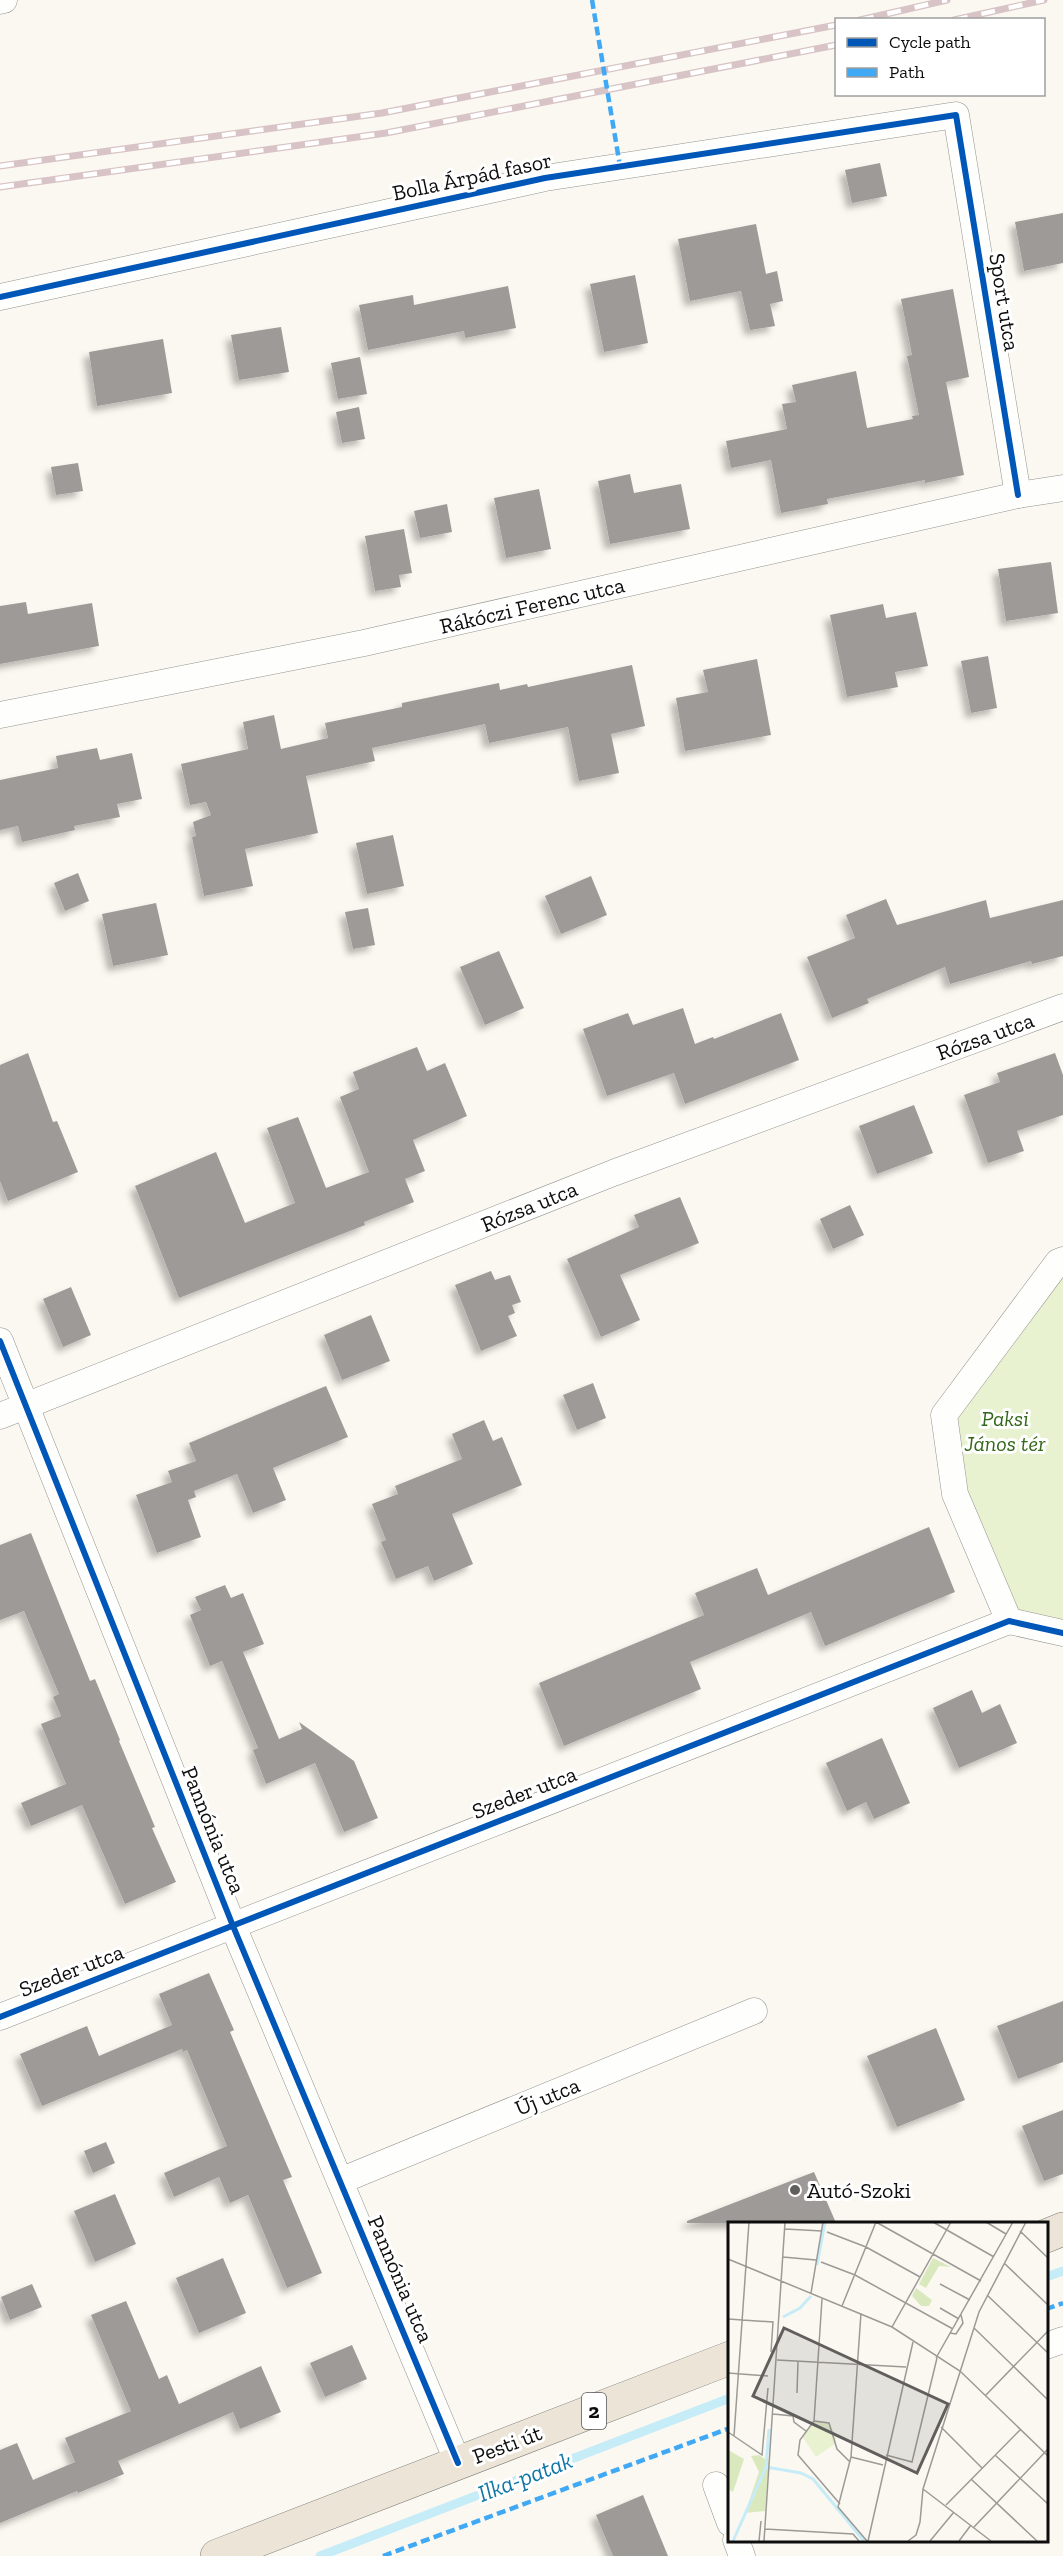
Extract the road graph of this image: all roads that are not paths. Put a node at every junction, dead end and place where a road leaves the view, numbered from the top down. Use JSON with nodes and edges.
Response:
{"nodes":[{"id":1,"x":956,"y":115,"type":"joint"},
{"id":2,"x":0,"y":297,"type":"edge"},
{"id":3,"x":1063,"y":488,"type":"edge"},
{"id":4,"x":1018,"y":495,"type":"junction"},
{"id":5,"x":0,"y":715,"type":"edge"},
{"id":6,"x":1063,"y":1007,"type":"edge"},
{"id":7,"x":1063,"y":1260,"type":"edge"},
{"id":8,"x":0,"y":1341,"type":"edge"},
{"id":9,"x":25,"y":1406,"type":"junction"},
{"id":10,"x":0,"y":1416,"type":"edge"},
{"id":11,"x":1009,"y":1621,"type":"junction"},
{"id":12,"x":1063,"y":1633,"type":"edge"},
{"id":13,"x":233,"y":1926,"type":"junction"},
{"id":14,"x":754,"y":2012,"type":"dead end"},
{"id":15,"x":0,"y":2017,"type":"edge"},
{"id":16,"x":340,"y":2181,"type":"junction"},
{"id":17,"x":1063,"y":2229,"type":"edge"},
{"id":18,"x":1048,"y":2236,"type":"edge"},
{"id":19,"x":1063,"y":2340,"type":"edge"},
{"id":20,"x":1048,"y":2346,"type":"edge"},
{"id":21,"x":728,"y":2359,"type":"edge"},
{"id":22,"x":458,"y":2463,"type":"junction"},
{"id":23,"x":716,"y":2485,"type":"dead end"},
{"id":24,"x":728,"y":2518,"type":"edge"},
{"id":25,"x":736,"y":2541,"type":"edge"},
{"id":26,"x":218,"y":2556,"type":"edge"},
{"id":27,"x":742,"y":2556,"type":"edge"}],
"edges":[{"from":1,"to":2,"type":"street","name":"Bolla Árpád fasor"},
{"from":1,"to":4,"type":"street","name":"Sport utca"},
{"from":3,"to":4,"type":"street","name":"Rákóczi Ferenc utca"},
{"from":4,"to":5,"type":"street","name":"Rákóczi Ferenc utca"},
{"from":6,"to":9,"type":"street","name":"Rózsa utca"},
{"from":7,"to":11,"type":"street"},
{"from":8,"to":9,"type":"street","name":"Pannónia utca"},
{"from":9,"to":10,"type":"street","name":"Rózsa utca"},
{"from":9,"to":13,"type":"street","name":"Pannónia utca"},
{"from":11,"to":12,"type":"street"},
{"from":11,"to":13,"type":"street","name":"Szeder utca"},
{"from":13,"to":15,"type":"street","name":"Szeder utca"},
{"from":13,"to":16,"type":"street","name":"Pannónia utca"},
{"from":14,"to":16,"type":"street","name":"Új utca"},
{"from":16,"to":22,"type":"street","name":"Pannónia utca"},
{"from":17,"to":18,"type":"main road"},
{"from":19,"to":20,"type":"street"},
{"from":21,"to":22,"type":"main road","name":"Pesti út","number":"2"},
{"from":22,"to":26,"type":"main road","name":"Pesti út","number":"2"},
{"from":23,"to":24,"type":"street"},
{"from":25,"to":27,"type":"street"}]}
